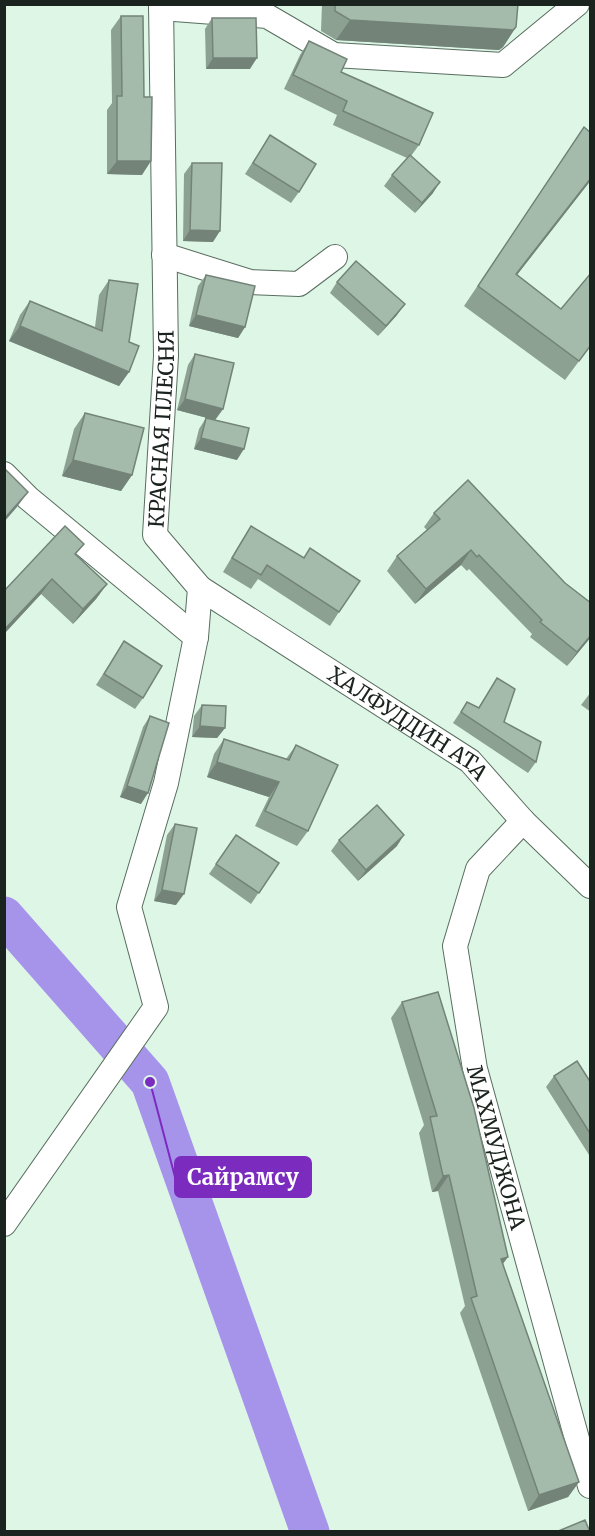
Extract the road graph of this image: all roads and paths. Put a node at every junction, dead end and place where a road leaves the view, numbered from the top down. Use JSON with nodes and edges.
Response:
{"nodes":[{"id":1,"x":577,"y":4,"type":"edge"},
{"id":2,"x":161,"y":6,"type":"edge"},
{"id":3,"x":164,"y":255,"type":"junction"},
{"id":4,"x":335,"y":257,"type":"dead end"},
{"id":5,"x":4,"y":474,"type":"edge"},
{"id":6,"x":200,"y":588,"type":"junction"},
{"id":7,"x":196,"y":637,"type":"junction"},
{"id":8,"x":523,"y":821,"type":"junction"},
{"id":9,"x":591,"y":886,"type":"edge"},
{"id":10,"x":4,"y":1224,"type":"edge"},
{"id":11,"x":591,"y":1486,"type":"edge"}],
"edges":[{"from":1,"to":2,"type":"street"},
{"from":2,"to":3,"type":"street","name":"КРАСНАЯ ПЛЕСНЯ"},
{"from":3,"to":4,"type":"street"},
{"from":3,"to":6,"type":"street","name":"КРАСНАЯ ПЛЕСНЯ"},
{"from":5,"to":7,"type":"street"},
{"from":6,"to":7,"type":"street"},
{"from":6,"to":8,"type":"street","name":"ХАЛФУДДИН АТА"},
{"from":7,"to":10,"type":"street"},
{"from":8,"to":9,"type":"street","name":"ХАЛФУДДИН АТА"},
{"from":8,"to":11,"type":"street","name":"МАХМУДЖОНА"}]}
